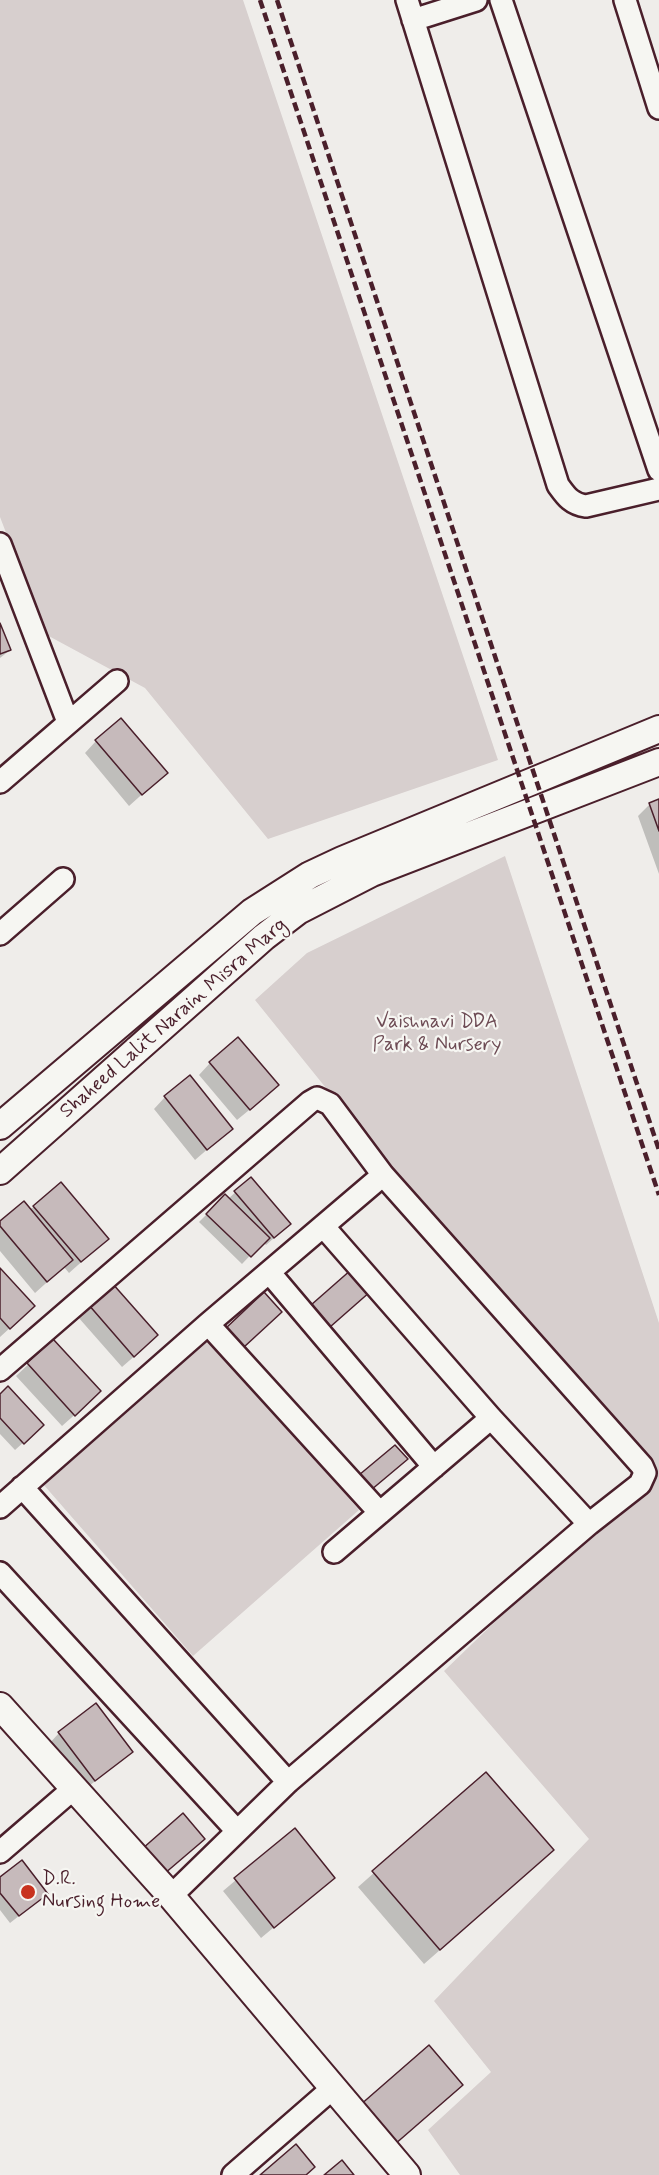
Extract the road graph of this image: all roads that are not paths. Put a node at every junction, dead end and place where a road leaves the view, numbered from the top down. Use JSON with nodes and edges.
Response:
{"nodes":[{"id":1,"x":476,"y":0,"type":"edge"},
{"id":2,"x":501,"y":0,"type":"edge"},
{"id":3,"x":625,"y":0,"type":"edge"},
{"id":4,"x":410,"y":10,"type":"edge"},
{"id":5,"x":659,"y":108,"type":"edge"},
{"id":6,"x":659,"y":470,"type":"edge"},
{"id":7,"x":659,"y":489,"type":"edge"},
{"id":8,"x":0,"y":544,"type":"edge"},
{"id":9,"x":117,"y":681,"type":"dead end"},
{"id":10,"x":68,"y":723,"type":"junction"},
{"id":11,"x":659,"y":729,"type":"edge"},
{"id":12,"x":659,"y":762,"type":"edge"},
{"id":13,"x":0,"y":782,"type":"edge"},
{"id":14,"x":63,"y":879,"type":"dead end"},
{"id":15,"x":0,"y":934,"type":"edge"},
{"id":16,"x":0,"y":1126,"type":"edge"},
{"id":17,"x":0,"y":1171,"type":"edge"},
{"id":18,"x":383,"y":1175,"type":"junction"},
{"id":19,"x":323,"y":1226,"type":"junction"},
{"id":20,"x":269,"y":1272,"type":"junction"},
{"id":21,"x":208,"y":1323,"type":"junction"},
{"id":22,"x":0,"y":1370,"type":"edge"},
{"id":23,"x":491,"y":1418,"type":"junction"},
{"id":24,"x":434,"y":1467,"type":"junction"},
{"id":25,"x":22,"y":1487,"type":"junction"},
{"id":26,"x":0,"y":1507,"type":"edge"},
{"id":27,"x":380,"y":1513,"type":"junction"},
{"id":28,"x":589,"y":1524,"type":"junction"},
{"id":29,"x":334,"y":1552,"type":"dead end"},
{"id":30,"x":0,"y":1572,"type":"edge"},
{"id":31,"x":0,"y":1706,"type":"edge"},
{"id":32,"x":288,"y":1782,"type":"junction"},
{"id":33,"x":73,"y":1789,"type":"junction"},
{"id":34,"x":237,"y":1832,"type":"junction"},
{"id":35,"x":0,"y":1852,"type":"edge"},
{"id":36,"x":171,"y":1896,"type":"junction"},
{"id":37,"x":334,"y":2087,"type":"junction"},
{"id":38,"x":240,"y":2173,"type":"edge"},
{"id":39,"x":407,"y":2175,"type":"edge"}],
"edges":[{"from":1,"to":4,"type":"street"},
{"from":2,"to":6,"type":"street"},
{"from":3,"to":5,"type":"street"},
{"from":4,"to":7,"type":"street"},
{"from":8,"to":10,"type":"street"},
{"from":9,"to":10,"type":"street"},
{"from":10,"to":13,"type":"street"},
{"from":11,"to":16,"type":"street","name":"Shaheed Lalit Narain Misra Marg"},
{"from":12,"to":17,"type":"street","name":"Shaheed Lalit Narain Misra Marg"},
{"from":14,"to":15,"type":"street"},
{"from":18,"to":19,"type":"street"},
{"from":18,"to":22,"type":"street"},
{"from":18,"to":28,"type":"street"},
{"from":19,"to":20,"type":"street"},
{"from":19,"to":23,"type":"street"},
{"from":20,"to":21,"type":"street"},
{"from":20,"to":24,"type":"street"},
{"from":21,"to":25,"type":"street"},
{"from":21,"to":27,"type":"street"},
{"from":23,"to":24,"type":"street"},
{"from":23,"to":28,"type":"street"},
{"from":24,"to":27,"type":"street"},
{"from":25,"to":26,"type":"street"},
{"from":25,"to":32,"type":"street"},
{"from":27,"to":29,"type":"street"},
{"from":28,"to":32,"type":"street"},
{"from":30,"to":34,"type":"street"},
{"from":31,"to":33,"type":"street"},
{"from":32,"to":34,"type":"street"},
{"from":33,"to":35,"type":"street"},
{"from":33,"to":36,"type":"street"},
{"from":34,"to":36,"type":"street"},
{"from":36,"to":37,"type":"street"},
{"from":37,"to":38,"type":"street"},
{"from":37,"to":39,"type":"street"}]}
